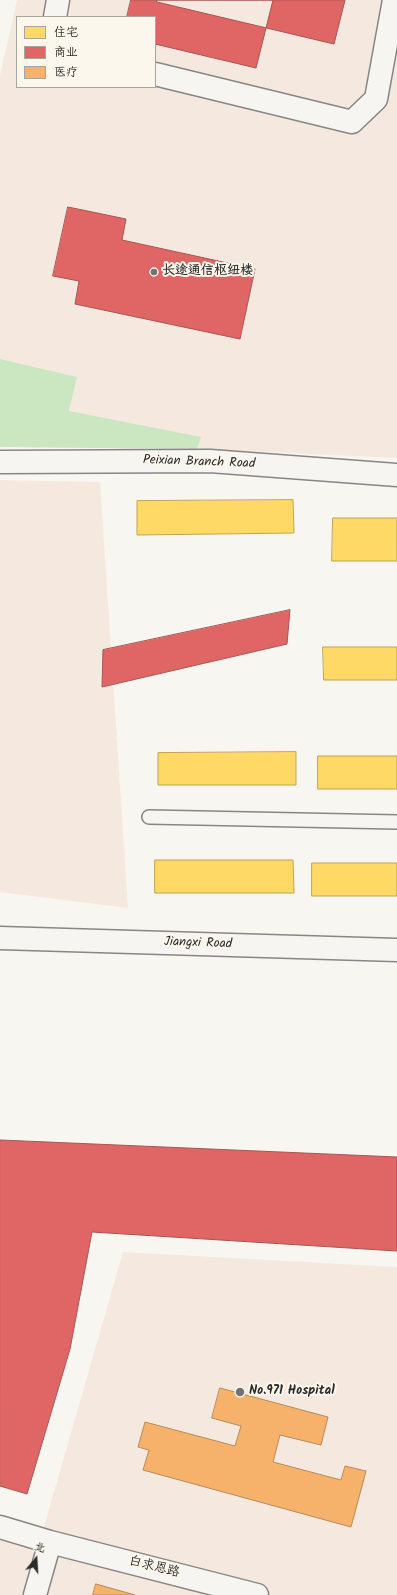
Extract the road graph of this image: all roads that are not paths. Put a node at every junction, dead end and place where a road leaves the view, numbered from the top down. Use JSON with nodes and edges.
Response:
{"nodes":[{"id":1,"x":58,"y":0,"type":"edge"},
{"id":2,"x":394,"y":0,"type":"edge"},
{"id":3,"x":55,"y":16,"type":"edge"},
{"id":4,"x":156,"y":74,"type":"edge"},
{"id":5,"x":0,"y":462,"type":"edge"},
{"id":6,"x":397,"y":475,"type":"edge"},
{"id":7,"x":149,"y":817,"type":"dead end"},
{"id":8,"x":397,"y":822,"type":"edge"},
{"id":9,"x":0,"y":938,"type":"edge"},
{"id":10,"x":397,"y":950,"type":"edge"},
{"id":11,"x":0,"y":1527,"type":"edge"},
{"id":12,"x":50,"y":1542,"type":"junction"},
{"id":13,"x":35,"y":1595,"type":"edge"},
{"id":14,"x":257,"y":1595,"type":"edge"}],
"edges":[{"from":1,"to":3,"type":"street"},
{"from":2,"to":4,"type":"street"},
{"from":5,"to":6,"type":"street","name":"Peixian Branch Road"},
{"from":7,"to":8,"type":"lane"},
{"from":9,"to":10,"type":"street","name":"Jiangxi Road"},
{"from":11,"to":12,"type":"street","name":"白求恩路"},
{"from":12,"to":13,"type":"street"},
{"from":12,"to":14,"type":"street","name":"白求恩路"}]}
